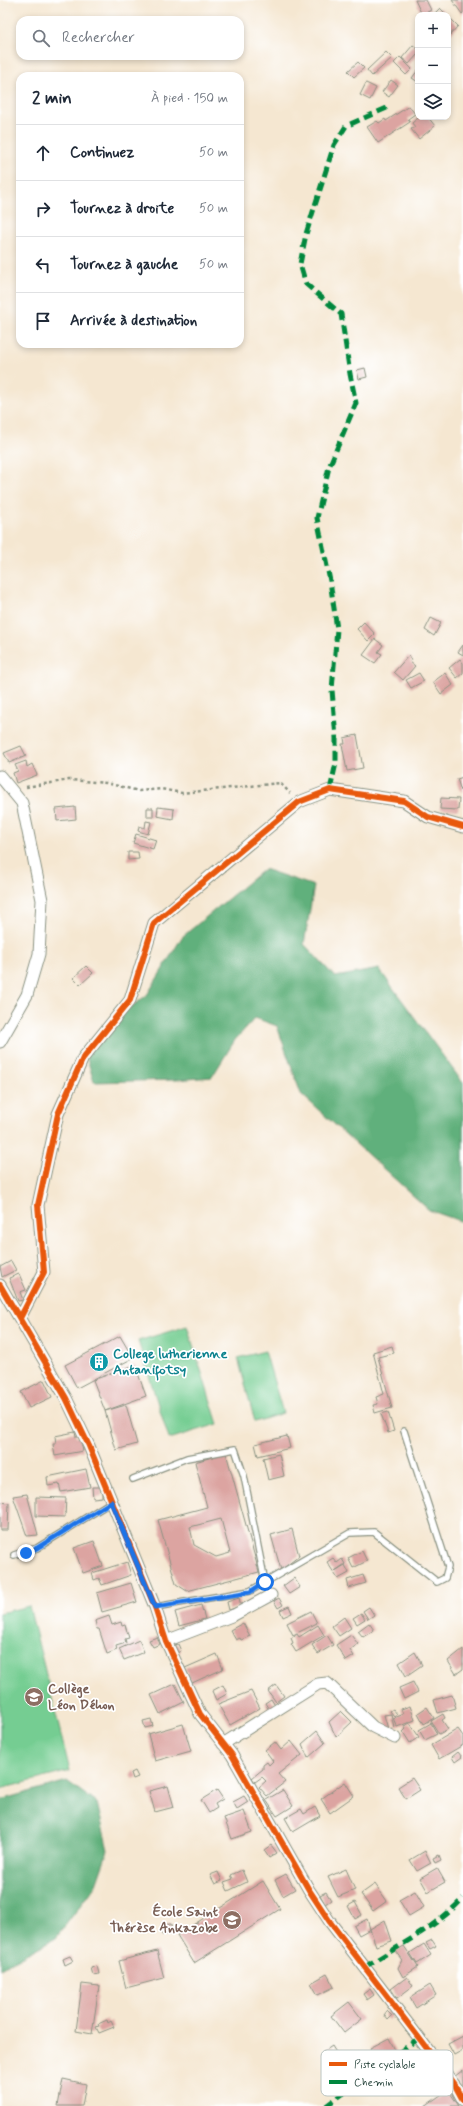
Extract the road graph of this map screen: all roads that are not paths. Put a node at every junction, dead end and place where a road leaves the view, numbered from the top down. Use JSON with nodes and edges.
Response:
{"nodes":[{"id":1,"x":0,"y":776,"type":"edge"},
{"id":2,"x":463,"y":827,"type":"edge"},
{"id":3,"x":0,"y":1042,"type":"edge"},
{"id":4,"x":0,"y":1285,"type":"edge"},
{"id":5,"x":20,"y":1318,"type":"junction"},
{"id":6,"x":404,"y":1431,"type":"dead end"},
{"id":7,"x":133,"y":1479,"type":"dead end"},
{"id":8,"x":111,"y":1502,"type":"junction"},
{"id":9,"x":14,"y":1555,"type":"dead end"},
{"id":10,"x":265,"y":1582,"type":"junction"},
{"id":11,"x":271,"y":1595,"type":"dead end"},
{"id":12,"x":155,"y":1607,"type":"junction"},
{"id":13,"x":166,"y":1641,"type":"junction"},
{"id":14,"x":395,"y":1738,"type":"dead end"},
{"id":15,"x":223,"y":1744,"type":"junction"},
{"id":16,"x":428,"y":2050,"type":"edge"},
{"id":17,"x":453,"y":2083,"type":"edge"},
{"id":18,"x":463,"y":2100,"type":"edge"}],
"edges":[{"from":1,"to":3,"type":"street"},
{"from":2,"to":5,"type":"street"},
{"from":4,"to":5,"type":"street"},
{"from":5,"to":8,"type":"street"},
{"from":6,"to":10,"type":"lane"},
{"from":7,"to":10,"type":"lane"},
{"from":8,"to":9,"type":"lane"},
{"from":8,"to":12,"type":"street"},
{"from":10,"to":12,"type":"lane"},
{"from":11,"to":13,"type":"street"},
{"from":12,"to":13,"type":"street"},
{"from":13,"to":15,"type":"street"},
{"from":14,"to":15,"type":"street"},
{"from":15,"to":16,"type":"street"},
{"from":17,"to":18,"type":"street"}]}
